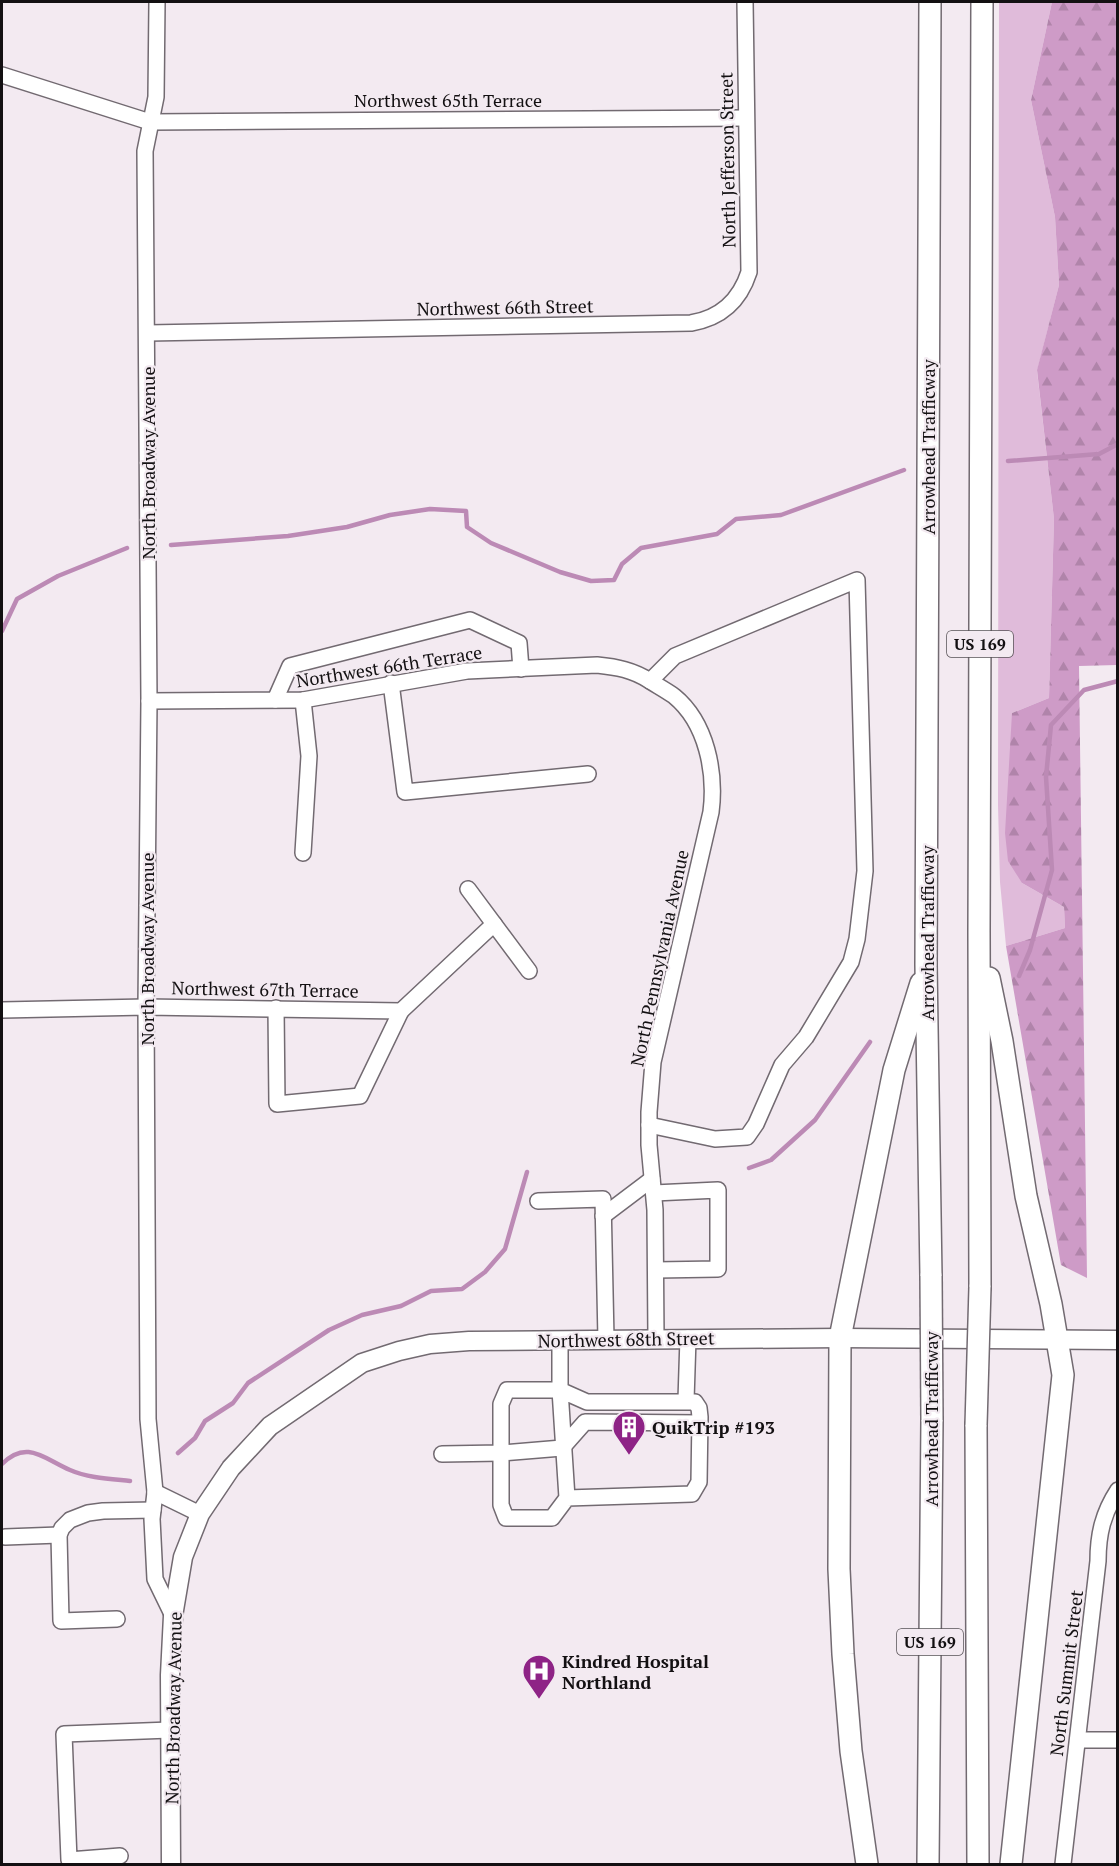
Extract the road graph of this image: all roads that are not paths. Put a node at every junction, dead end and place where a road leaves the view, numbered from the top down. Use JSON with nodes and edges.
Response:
{"nodes":[{"id":1,"x":157,"y":2,"type":"edge"},
{"id":2,"x":745,"y":2,"type":"edge"},
{"id":3,"x":930,"y":2,"type":"edge"},
{"id":4,"x":982,"y":2,"type":"edge"},
{"id":5,"x":2,"y":75,"type":"edge"},
{"id":6,"x":746,"y":118,"type":"junction"},
{"id":7,"x":150,"y":122,"type":"junction"},
{"id":8,"x":724,"y":310,"type":"joint"},
{"id":9,"x":148,"y":333,"type":"junction"},
{"id":10,"x":521,"y":669,"type":"junction"},
{"id":11,"x":650,"y":681,"type":"junction"},
{"id":12,"x":391,"y":683,"type":"junction"},
{"id":13,"x":275,"y":700,"type":"junction"},
{"id":14,"x":303,"y":700,"type":"junction"},
{"id":15,"x":149,"y":701,"type":"junction"},
{"id":16,"x":588,"y":774,"type":"dead end"},
{"id":17,"x":303,"y":853,"type":"dead end"},
{"id":18,"x":468,"y":889,"type":"dead end"},
{"id":19,"x":494,"y":924,"type":"junction"},
{"id":20,"x":979,"y":932,"type":"junction"},
{"id":21,"x":926,"y":965,"type":"junction"},
{"id":22,"x":529,"y":971,"type":"dead end"},
{"id":23,"x":146,"y":1006,"type":"junction"},
{"id":24,"x":276,"y":1008,"type":"junction"},
{"id":25,"x":2,"y":1010,"type":"edge"},
{"id":26,"x":401,"y":1011,"type":"junction"},
{"id":27,"x":649,"y":1125,"type":"junction"},
{"id":28,"x":653,"y":1186,"type":"junction"},
{"id":29,"x":538,"y":1201,"type":"dead end"},
{"id":30,"x":603,"y":1216,"type":"junction"},
{"id":31,"x":656,"y":1270,"type":"junction"},
{"id":32,"x":656,"y":1338,"type":"junction"},
{"id":33,"x":688,"y":1338,"type":"junction"},
{"id":34,"x":840,"y":1338,"type":"junction"},
{"id":35,"x":606,"y":1339,"type":"junction"},
{"id":36,"x":560,"y":1340,"type":"junction"},
{"id":37,"x":1057,"y":1340,"type":"junction"},
{"id":38,"x":1118,"y":1340,"type":"edge"},
{"id":39,"x":560,"y":1390,"type":"junction"},
{"id":40,"x":686,"y":1400,"type":"junction"},
{"id":41,"x":700,"y":1423,"type":"junction"},
{"id":42,"x":562,"y":1448,"type":"junction"},
{"id":43,"x":501,"y":1453,"type":"junction"},
{"id":44,"x":442,"y":1454,"type":"dead end"},
{"id":45,"x":1118,"y":1490,"type":"edge"},
{"id":46,"x":155,"y":1492,"type":"junction"},
{"id":47,"x":567,"y":1498,"type":"junction"},
{"id":48,"x":153,"y":1510,"type":"junction"},
{"id":49,"x":200,"y":1514,"type":"junction"},
{"id":50,"x":59,"y":1535,"type":"junction"},
{"id":51,"x":6,"y":1537,"type":"dead end"},
{"id":52,"x":173,"y":1616,"type":"junction"},
{"id":53,"x":117,"y":1619,"type":"dead end"},
{"id":54,"x":170,"y":1730,"type":"junction"},
{"id":55,"x":1078,"y":1740,"type":"junction"},
{"id":56,"x":1118,"y":1740,"type":"edge"},
{"id":57,"x":120,"y":1856,"type":"dead end"},
{"id":58,"x":171,"y":1864,"type":"edge"},
{"id":59,"x":867,"y":1864,"type":"edge"},
{"id":60,"x":928,"y":1864,"type":"edge"},
{"id":61,"x":978,"y":1864,"type":"edge"},
{"id":62,"x":1011,"y":1864,"type":"edge"},
{"id":63,"x":1063,"y":1864,"type":"edge"}],
"edges":[{"from":1,"to":7,"type":"street","name":"North Broadway Avenue"},
{"from":2,"to":6,"type":"street","name":"North Jefferson Street"},
{"from":3,"to":21,"type":"highway","name":"Arrowhead Trafficway","number":"US 169"},
{"from":4,"to":20,"type":"highway","number":"US 169"},
{"from":5,"to":7,"type":"street","name":"Northwest 65th Terrace"},
{"from":6,"to":7,"type":"street","name":"Northwest 65th Terrace"},
{"from":6,"to":8,"type":"street","name":"North Jefferson Street"},
{"from":7,"to":9,"type":"street","name":"North Broadway Avenue"},
{"from":8,"to":9,"type":"street","name":"Northwest 66th Street"},
{"from":9,"to":15,"type":"street","name":"North Broadway Avenue"},
{"from":10,"to":11,"type":"street","name":"Northwest 66th Terrace"},
{"from":10,"to":12,"type":"street","name":"Northwest 66th Terrace"},
{"from":10,"to":13,"type":"street"},
{"from":11,"to":27,"type":"street","name":"North Pennsylvania Avenue"},
{"from":11,"to":27,"type":"street"},
{"from":12,"to":14,"type":"street","name":"Northwest 66th Terrace"},
{"from":12,"to":16,"type":"street"},
{"from":13,"to":14,"type":"street","name":"Northwest 66th Terrace"},
{"from":13,"to":15,"type":"street","name":"Northwest 66th Terrace"},
{"from":14,"to":17,"type":"street"},
{"from":15,"to":23,"type":"street","name":"North Broadway Avenue"},
{"from":18,"to":19,"type":"street"},
{"from":19,"to":22,"type":"street"},
{"from":19,"to":26,"type":"street"},
{"from":20,"to":37,"type":"highway"},
{"from":20,"to":61,"type":"highway","number":"US 169","bridge":true},
{"from":21,"to":34,"type":"highway"},
{"from":21,"to":60,"type":"highway","name":"Arrowhead Trafficway","number":"US 169","bridge":true},
{"from":23,"to":24,"type":"street","name":"Northwest 67th Terrace"},
{"from":23,"to":25,"type":"street","name":"Northwest 67th Terrace"},
{"from":23,"to":46,"type":"street","name":"North Broadway Avenue"},
{"from":24,"to":26,"type":"street","name":"Northwest 67th Terrace"},
{"from":24,"to":26,"type":"street"},
{"from":27,"to":28,"type":"street","name":"North Pennsylvania Avenue"},
{"from":28,"to":30,"type":"street"},
{"from":28,"to":31,"type":"street","name":"North Pennsylvania Avenue"},
{"from":28,"to":31,"type":"street"},
{"from":29,"to":30,"type":"street"},
{"from":30,"to":35,"type":"street"},
{"from":31,"to":32,"type":"street","name":"North Pennsylvania Avenue"},
{"from":32,"to":33,"type":"main road","name":"Northwest 68th Street"},
{"from":32,"to":35,"type":"main road","name":"Northwest 68th Street"},
{"from":33,"to":34,"type":"main road","name":"Northwest 68th Street"},
{"from":33,"to":40,"type":"street"},
{"from":34,"to":37,"type":"main road","name":"Northwest 68th Street"},
{"from":34,"to":59,"type":"highway"},
{"from":35,"to":36,"type":"main road","name":"Northwest 68th Street"},
{"from":36,"to":39,"type":"street"},
{"from":36,"to":49,"type":"main road","name":"Northwest 68th Street"},
{"from":37,"to":38,"type":"main road","name":"Northwest 68th Street"},
{"from":37,"to":62,"type":"highway"},
{"from":39,"to":40,"type":"street"},
{"from":39,"to":42,"type":"street"},
{"from":39,"to":43,"type":"street"},
{"from":40,"to":41,"type":"street"},
{"from":41,"to":42,"type":"street"},
{"from":41,"to":47,"type":"street"},
{"from":42,"to":43,"type":"street"},
{"from":42,"to":47,"type":"street"},
{"from":43,"to":44,"type":"street"},
{"from":43,"to":47,"type":"street"},
{"from":45,"to":55,"type":"street","name":"North Summit Street"},
{"from":46,"to":48,"type":"street","name":"North Broadway Avenue"},
{"from":46,"to":49,"type":"street"},
{"from":48,"to":50,"type":"street"},
{"from":48,"to":52,"type":"street","name":"North Broadway Avenue"},
{"from":49,"to":52,"type":"main road","name":"North Broadway Avenue"},
{"from":50,"to":51,"type":"street"},
{"from":50,"to":53,"type":"street"},
{"from":52,"to":54,"type":"main road","name":"North Broadway Avenue"},
{"from":54,"to":57,"type":"street"},
{"from":54,"to":58,"type":"main road","name":"North Broadway Avenue"},
{"from":55,"to":56,"type":"street"},
{"from":55,"to":63,"type":"street","name":"North Summit Street"}]}
